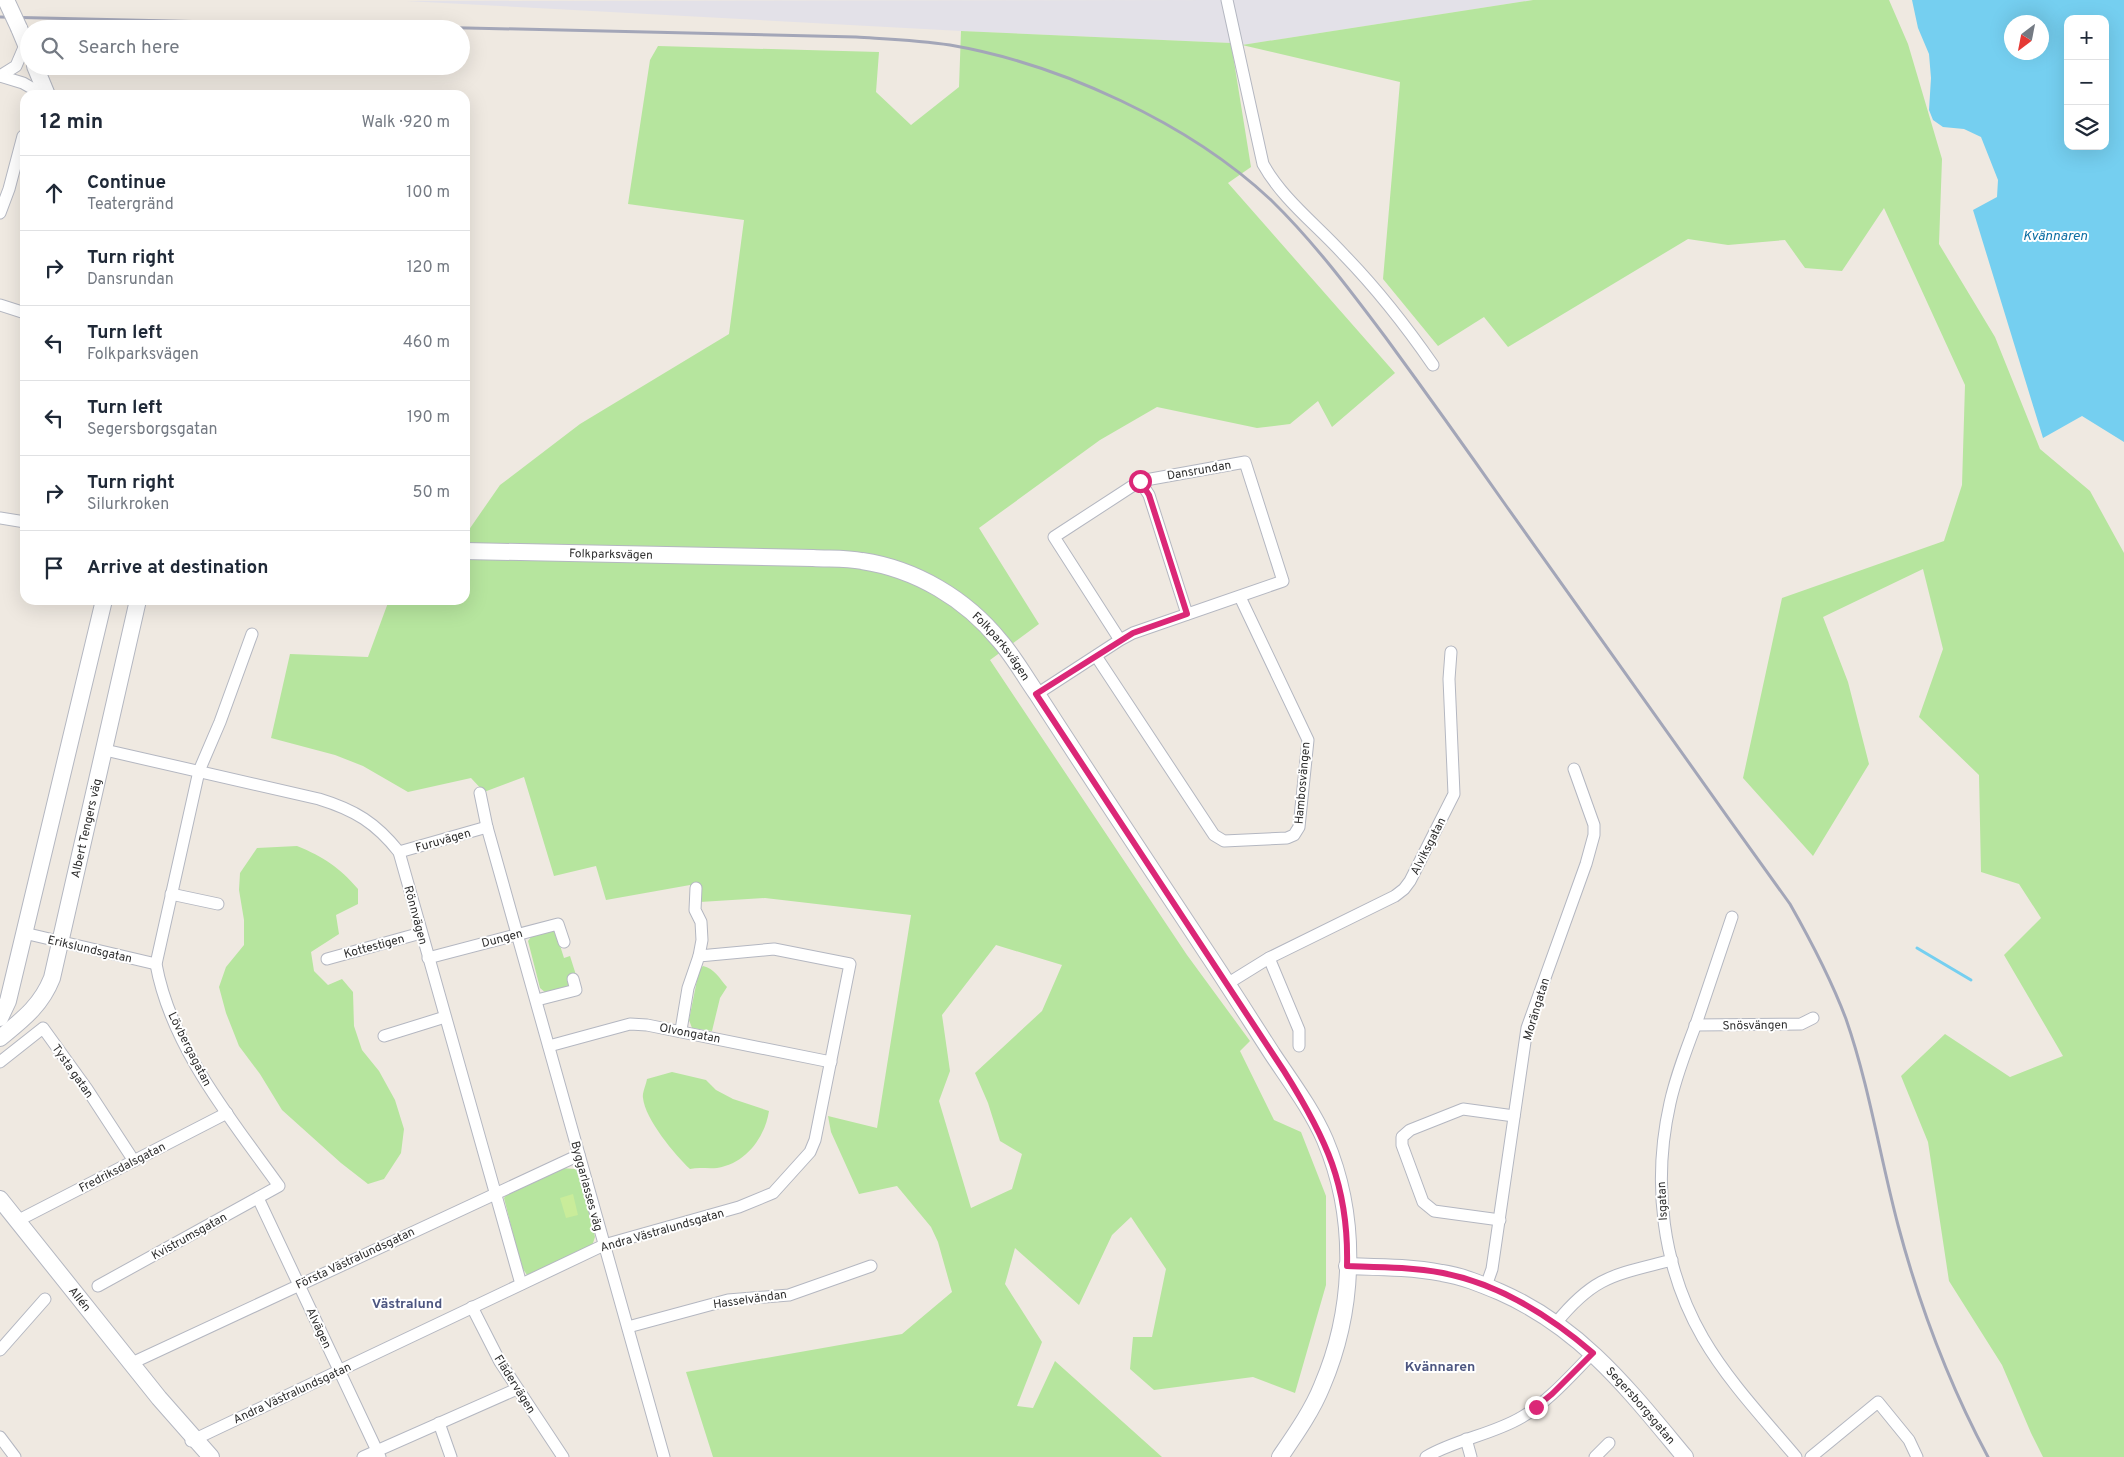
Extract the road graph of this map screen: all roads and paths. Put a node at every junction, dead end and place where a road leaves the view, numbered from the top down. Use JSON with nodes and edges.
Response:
{"nodes":[{"id":1,"x":6,"y":0,"type":"edge"},
{"id":2,"x":1227,"y":0,"type":"edge"},
{"id":3,"x":20,"y":30,"type":"edge"},
{"id":4,"x":20,"y":59,"type":"edge"},
{"id":5,"x":37,"y":75,"type":"edge"},
{"id":6,"x":0,"y":76,"type":"edge"},
{"id":7,"x":36,"y":90,"type":"edge"},
{"id":8,"x":43,"y":90,"type":"edge"},
{"id":9,"x":20,"y":147,"type":"edge"},
{"id":10,"x":0,"y":213,"type":"edge"},
{"id":11,"x":0,"y":305,"type":"edge"},
{"id":12,"x":20,"y":311,"type":"edge"},
{"id":13,"x":1433,"y":365,"type":"dead end"},
{"id":14,"x":1140,"y":481,"type":"junction"},
{"id":15,"x":0,"y":518,"type":"edge"},
{"id":16,"x":20,"y":521,"type":"edge"},
{"id":17,"x":470,"y":551,"type":"edge"},
{"id":18,"x":1240,"y":597,"type":"junction"},
{"id":19,"x":103,"y":605,"type":"edge"},
{"id":20,"x":137,"y":605,"type":"edge"},
{"id":21,"x":1187,"y":614,"type":"junction"},
{"id":22,"x":252,"y":634,"type":"dead end"},
{"id":23,"x":1120,"y":640,"type":"junction"},
{"id":24,"x":1451,"y":652,"type":"dead end"},
{"id":25,"x":1096,"y":656,"type":"junction"},
{"id":26,"x":1036,"y":694,"type":"junction"},
{"id":27,"x":105,"y":750,"type":"junction"},
{"id":28,"x":1574,"y":769,"type":"dead end"},
{"id":29,"x":199,"y":771,"type":"junction"},
{"id":30,"x":480,"y":793,"type":"dead end"},
{"id":31,"x":487,"y":827,"type":"junction"},
{"id":32,"x":399,"y":852,"type":"junction"},
{"id":33,"x":696,"y":888,"type":"dead end"},
{"id":34,"x":171,"y":894,"type":"junction"},
{"id":35,"x":218,"y":904,"type":"dead end"},
{"id":36,"x":1732,"y":917,"type":"dead end"},
{"id":37,"x":421,"y":933,"type":"junction"},
{"id":38,"x":24,"y":934,"type":"junction"},
{"id":39,"x":518,"y":934,"type":"junction"},
{"id":40,"x":61,"y":942,"type":"junction"},
{"id":41,"x":564,"y":942,"type":"dead end"},
{"id":42,"x":699,"y":956,"type":"junction"},
{"id":43,"x":428,"y":958,"type":"junction"},
{"id":44,"x":1269,"y":958,"type":"junction"},
{"id":45,"x":327,"y":959,"type":"dead end"},
{"id":46,"x":156,"y":964,"type":"junction"},
{"id":47,"x":573,"y":979,"type":"dead end"},
{"id":48,"x":1227,"y":984,"type":"junction"},
{"id":49,"x":537,"y":1000,"type":"junction"},
{"id":50,"x":446,"y":1017,"type":"junction"},
{"id":51,"x":0,"y":1018,"type":"edge"},
{"id":52,"x":1813,"y":1018,"type":"dead end"},
{"id":53,"x":1695,"y":1025,"type":"junction"},
{"id":54,"x":680,"y":1030,"type":"junction"},
{"id":55,"x":384,"y":1036,"type":"dead end"},
{"id":56,"x":0,"y":1038,"type":"edge"},
{"id":57,"x":549,"y":1046,"type":"junction"},
{"id":58,"x":1299,"y":1046,"type":"dead end"},
{"id":59,"x":0,"y":1062,"type":"edge"},
{"id":60,"x":831,"y":1062,"type":"junction"},
{"id":61,"x":227,"y":1113,"type":"junction"},
{"id":62,"x":1514,"y":1116,"type":"junction"},
{"id":63,"x":579,"y":1155,"type":"junction"},
{"id":64,"x":134,"y":1161,"type":"junction"},
{"id":65,"x":279,"y":1186,"type":"joint"},
{"id":66,"x":496,"y":1193,"type":"junction"},
{"id":67,"x":258,"y":1198,"type":"junction"},
{"id":68,"x":0,"y":1199,"type":"edge"},
{"id":69,"x":1500,"y":1220,"type":"junction"},
{"id":70,"x":17,"y":1221,"type":"junction"},
{"id":71,"x":604,"y":1245,"type":"junction"},
{"id":72,"x":1672,"y":1260,"type":"junction"},
{"id":73,"x":871,"y":1266,"type":"dead end"},
{"id":74,"x":1347,"y":1266,"type":"junction"},
{"id":75,"x":521,"y":1284,"type":"junction"},
{"id":76,"x":299,"y":1285,"type":"junction"},
{"id":77,"x":98,"y":1286,"type":"dead end"},
{"id":78,"x":1486,"y":1286,"type":"junction"},
{"id":79,"x":45,"y":1299,"type":"dead end"},
{"id":80,"x":472,"y":1307,"type":"junction"},
{"id":81,"x":1556,"y":1323,"type":"junction"},
{"id":82,"x":628,"y":1327,"type":"junction"},
{"id":83,"x":0,"y":1350,"type":"edge"},
{"id":84,"x":1593,"y":1353,"type":"junction"},
{"id":85,"x":132,"y":1363,"type":"junction"},
{"id":86,"x":340,"y":1371,"type":"junction"},
{"id":87,"x":517,"y":1389,"type":"junction"},
{"id":88,"x":440,"y":1423,"type":"junction"},
{"id":89,"x":0,"y":1438,"type":"edge"},
{"id":90,"x":1466,"y":1439,"type":"junction"},
{"id":91,"x":193,"y":1440,"type":"junction"},
{"id":92,"x":1610,"y":1443,"type":"dead end"},
{"id":93,"x":379,"y":1454,"type":"edge"},
{"id":94,"x":15,"y":1457,"type":"edge"},
{"id":95,"x":200,"y":1457,"type":"edge"},
{"id":96,"x":212,"y":1457,"type":"edge"},
{"id":97,"x":363,"y":1457,"type":"edge"},
{"id":98,"x":451,"y":1457,"type":"edge"},
{"id":99,"x":563,"y":1457,"type":"edge"},
{"id":100,"x":664,"y":1457,"type":"edge"},
{"id":101,"x":1280,"y":1457,"type":"edge"},
{"id":102,"x":1426,"y":1457,"type":"edge"},
{"id":103,"x":1471,"y":1457,"type":"edge"},
{"id":104,"x":1595,"y":1457,"type":"edge"},
{"id":105,"x":1685,"y":1457,"type":"edge"},
{"id":106,"x":1796,"y":1457,"type":"edge"},
{"id":107,"x":1811,"y":1457,"type":"edge"},
{"id":108,"x":1917,"y":1457,"type":"edge"}],
"edges":[{"from":1,"to":3,"type":"main road","bridge":true},
{"from":2,"to":13,"type":"street"},
{"from":4,"to":6,"type":"street"},
{"from":5,"to":8,"type":"main road"},
{"from":6,"to":7,"type":"street"},
{"from":9,"to":10,"type":"street"},
{"from":11,"to":12,"type":"street"},
{"from":14,"to":18,"type":"street","name":"Dansrundan"},
{"from":14,"to":21,"type":"street"},
{"from":14,"to":23,"type":"street","name":"Dansrundan"},
{"from":15,"to":16,"type":"street"},
{"from":17,"to":26,"type":"main road","name":"Folkparksvägen"},
{"from":18,"to":21,"type":"street","name":"Dansrundan"},
{"from":18,"to":25,"type":"street","name":"Hambosvängen"},
{"from":19,"to":38,"type":"main road"},
{"from":20,"to":27,"type":"main road","name":"Albert Tengers väg"},
{"from":21,"to":23,"type":"street","name":"Dansrundan"},
{"from":22,"to":29,"type":"street","name":"Lövbergagatan"},
{"from":23,"to":25,"type":"street","name":"Dansrundan"},
{"from":24,"to":44,"type":"street","name":"Alviksgatan"},
{"from":25,"to":26,"type":"street","name":"Dansrundan"},
{"from":26,"to":48,"type":"main road","name":"Folkparksvägen"},
{"from":27,"to":29,"type":"street","name":"Rönnvägen"},
{"from":27,"to":40,"type":"main road","name":"Albert Tengers väg"},
{"from":28,"to":62,"type":"street","name":"Morängatan"},
{"from":29,"to":32,"type":"street","name":"Rönnvägen"},
{"from":29,"to":34,"type":"street","name":"Lövbergagatan"},
{"from":30,"to":31,"type":"street","name":"Byggarlasses väg"},
{"from":31,"to":32,"type":"street","name":"Furuvägen"},
{"from":31,"to":39,"type":"street","name":"Byggarlasses väg"},
{"from":32,"to":37,"type":"street","name":"Rönnvägen"},
{"from":33,"to":42,"type":"street"},
{"from":34,"to":35,"type":"street"},
{"from":34,"to":46,"type":"street","name":"Lövbergagatan"},
{"from":36,"to":53,"type":"street","name":"Isgatan"},
{"from":37,"to":43,"type":"street","name":"Rönnvägen"},
{"from":37,"to":45,"type":"street","name":"Kottestigen"},
{"from":38,"to":40,"type":"street","name":"Erikslundsgatan"},
{"from":38,"to":51,"type":"main road"},
{"from":39,"to":41,"type":"street","name":"Dungen"},
{"from":39,"to":43,"type":"street","name":"Dungen"},
{"from":39,"to":49,"type":"street","name":"Byggarlasses väg"},
{"from":40,"to":46,"type":"street","name":"Erikslundsgatan"},
{"from":40,"to":56,"type":"main road","name":"Albert Tengers väg"},
{"from":42,"to":54,"type":"street"},
{"from":42,"to":60,"type":"street","name":"Andra Västralundsgatan"},
{"from":43,"to":50,"type":"street","name":"Rönnvägen"},
{"from":44,"to":48,"type":"street","name":"Alviksgatan"},
{"from":44,"to":58,"type":"street"},
{"from":46,"to":61,"type":"street","name":"Lövbergagatan"},
{"from":47,"to":49,"type":"street"},
{"from":48,"to":74,"type":"main road","name":"Folkparksvägen"},
{"from":49,"to":57,"type":"street","name":"Byggarlasses väg"},
{"from":50,"to":55,"type":"street"},
{"from":50,"to":66,"type":"street","name":"Rönnvägen"},
{"from":52,"to":53,"type":"street","name":"Snösvängen"},
{"from":53,"to":72,"type":"street","name":"Isgatan"},
{"from":54,"to":57,"type":"street","name":"Olvongatan"},
{"from":54,"to":60,"type":"street","name":"Olvongatan"},
{"from":57,"to":63,"type":"street","name":"Byggarlasses väg"},
{"from":59,"to":64,"type":"street","name":"Tysta gatan"},
{"from":60,"to":71,"type":"street","name":"Andra Västralundsgatan"},
{"from":61,"to":64,"type":"street","name":"Fredriksdalsgatan"},
{"from":61,"to":65,"type":"street","name":"Lövbergagatan"},
{"from":62,"to":69,"type":"street","name":"Morängatan"},
{"from":62,"to":69,"type":"street"},
{"from":63,"to":66,"type":"street","name":"Första Västralundsgatan"},
{"from":63,"to":71,"type":"street","name":"Byggarlasses väg"},
{"from":64,"to":70,"type":"street","name":"Fredriksdalsgatan"},
{"from":65,"to":67,"type":"street","name":"Kvistrumsgatan"},
{"from":66,"to":75,"type":"street","name":"Rönnvägen"},
{"from":66,"to":76,"type":"street","name":"Första Västralundsgatan"},
{"from":67,"to":76,"type":"street","name":"Alvägen"},
{"from":67,"to":77,"type":"street","name":"Kvistrumsgatan"},
{"from":68,"to":70,"type":"main road","name":"Allén"},
{"from":69,"to":78,"type":"street","name":"Morängatan"},
{"from":70,"to":85,"type":"main road","name":"Allén"},
{"from":71,"to":75,"type":"street","name":"Andra Västralundsgatan"},
{"from":71,"to":82,"type":"street","name":"Byggarlasses väg"},
{"from":72,"to":81,"type":"street"},
{"from":72,"to":106,"type":"street","name":"Isgatan"},
{"from":73,"to":82,"type":"street","name":"Hasselvändan"},
{"from":74,"to":78,"type":"main road","name":"Segersborgsgatan"},
{"from":74,"to":101,"type":"main road","name":"Folkparksvägen"},
{"from":75,"to":80,"type":"street","name":"Andra Västralundsgatan"},
{"from":76,"to":85,"type":"street","name":"Första Västralundsgatan"},
{"from":76,"to":86,"type":"street","name":"Alvägen"},
{"from":78,"to":81,"type":"main road","name":"Segersborgsgatan"},
{"from":79,"to":83,"type":"street"},
{"from":80,"to":86,"type":"street","name":"Andra Västralundsgatan"},
{"from":80,"to":87,"type":"street","name":"Flädervägen"},
{"from":81,"to":84,"type":"main road","name":"Segersborgsgatan"},
{"from":82,"to":100,"type":"street","name":"Byggarlasses väg"},
{"from":84,"to":90,"type":"street"},
{"from":84,"to":105,"type":"main road","name":"Segersborgsgatan"},
{"from":85,"to":91,"type":"main road","name":"Allén"},
{"from":86,"to":91,"type":"street","name":"Andra Västralundsgatan"},
{"from":86,"to":93,"type":"street","name":"Alvägen"},
{"from":87,"to":88,"type":"street"},
{"from":87,"to":99,"type":"street","name":"Flädervägen"},
{"from":88,"to":93,"type":"street"},
{"from":88,"to":98,"type":"street"},
{"from":89,"to":94,"type":"street"},
{"from":90,"to":102,"type":"street"},
{"from":90,"to":103,"type":"street"},
{"from":91,"to":95,"type":"main road","name":"Allén"},
{"from":91,"to":96,"type":"main road","name":"Allén"},
{"from":92,"to":104,"type":"street"},
{"from":93,"to":97,"type":"street"},
{"from":107,"to":108,"type":"street"}]}
